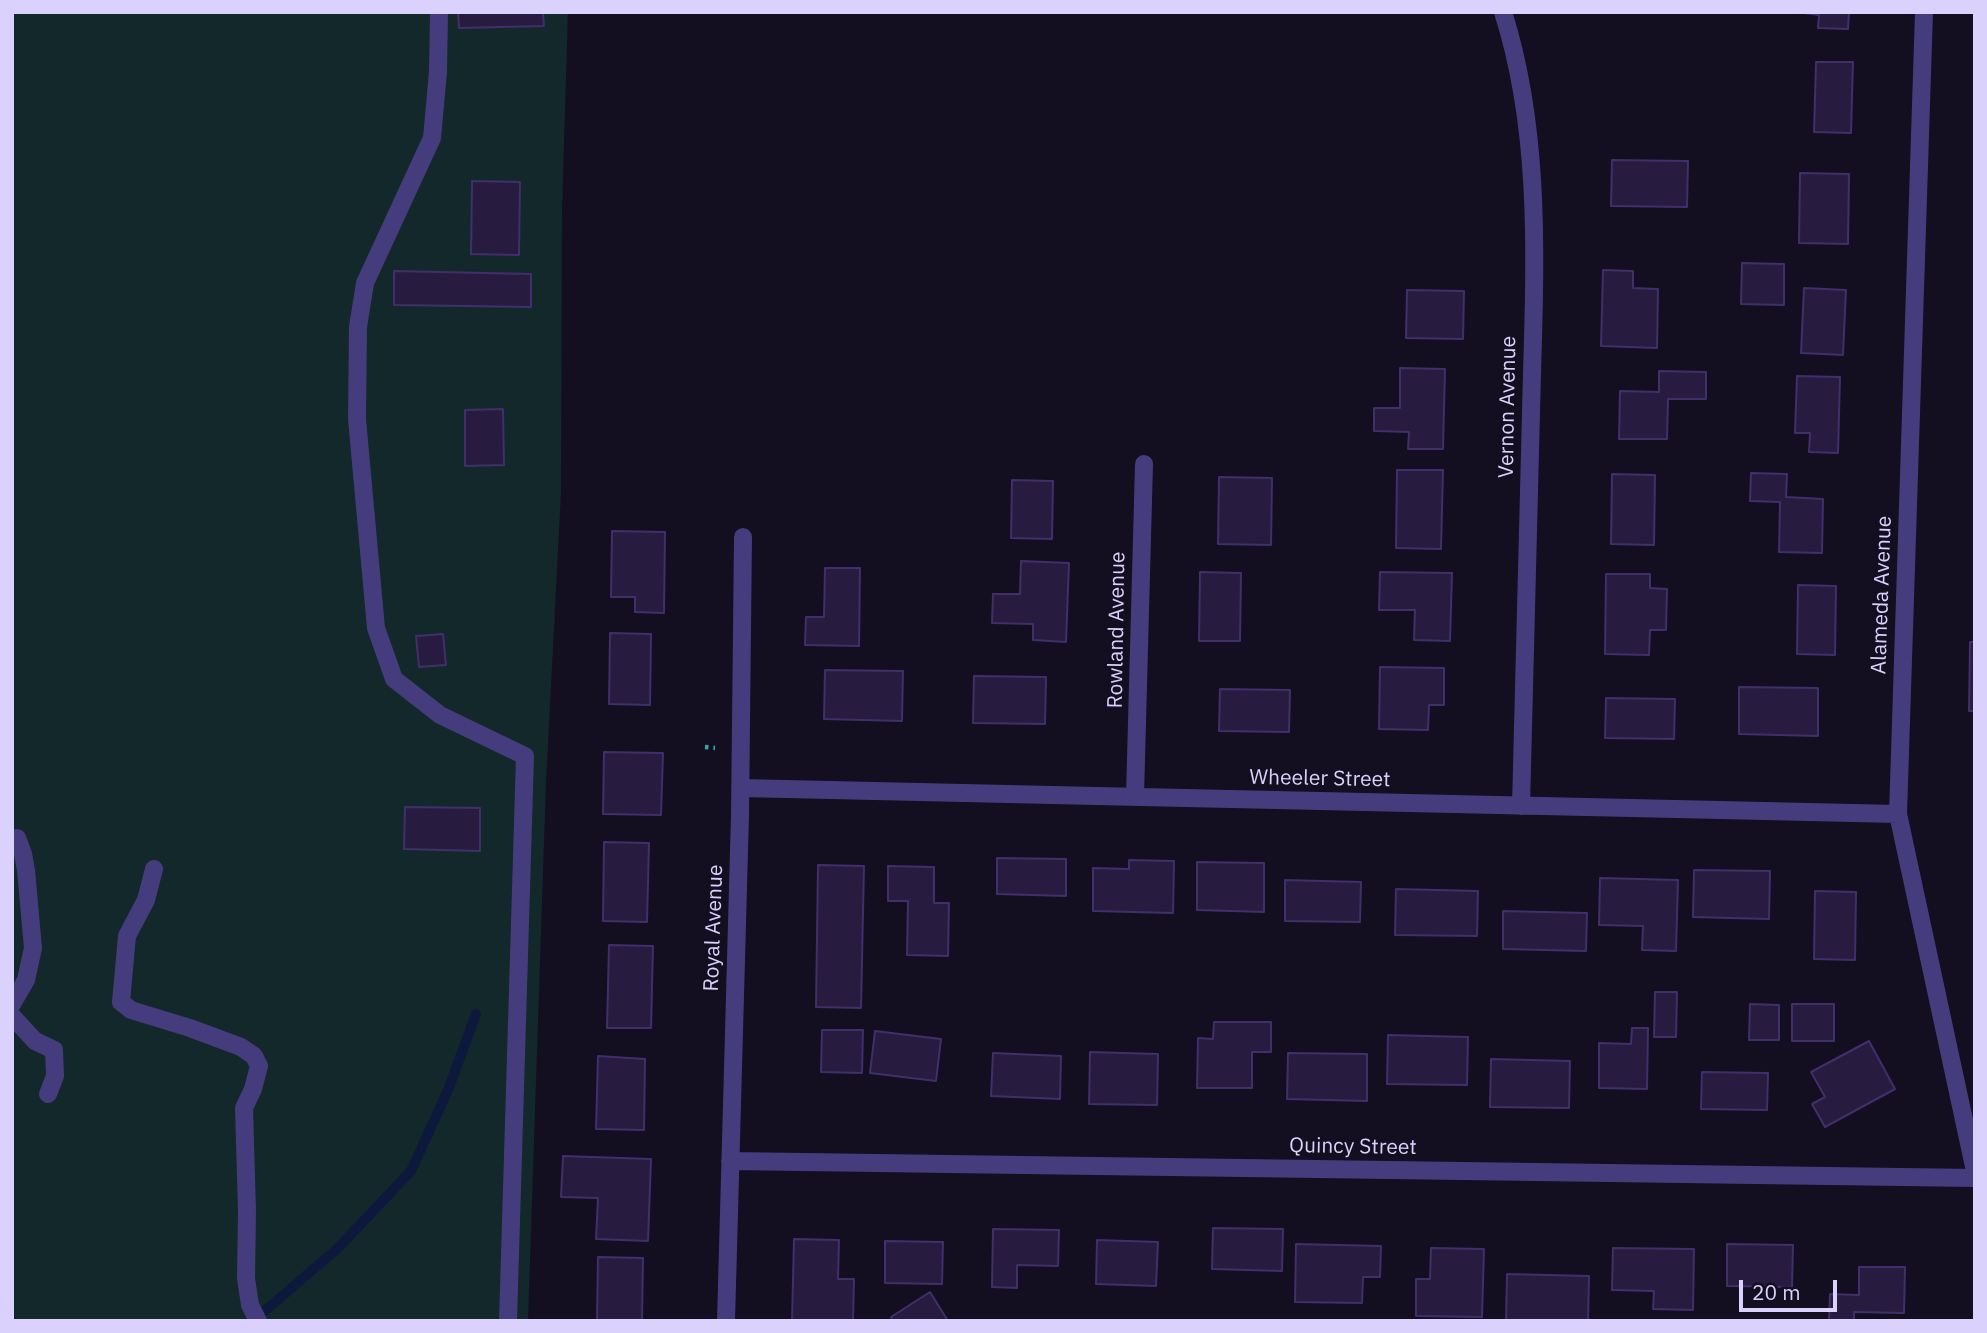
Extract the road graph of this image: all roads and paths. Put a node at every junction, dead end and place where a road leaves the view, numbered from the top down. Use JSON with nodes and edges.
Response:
{"nodes":[{"id":1,"x":439,"y":12,"type":"edge"},
{"id":2,"x":1503,"y":12,"type":"edge"},
{"id":3,"x":1924,"y":12,"type":"edge"},
{"id":4,"x":1144,"y":464,"type":"dead end"},
{"id":5,"x":743,"y":537,"type":"dead end"},
{"id":6,"x":705,"y":747,"type":"dead end"},
{"id":7,"x":716,"y":748,"type":"dead end"},
{"id":8,"x":741,"y":788,"type":"junction"},
{"id":9,"x":1135,"y":796,"type":"junction"},
{"id":10,"x":1521,"y":806,"type":"junction"},
{"id":11,"x":1898,"y":814,"type":"junction"},
{"id":12,"x":16,"y":838,"type":"dead end"},
{"id":13,"x":154,"y":869,"type":"dead end"},
{"id":14,"x":12,"y":1004,"type":"edge"},
{"id":15,"x":12,"y":1016,"type":"edge"},
{"id":16,"x":48,"y":1094,"type":"dead end"},
{"id":17,"x":730,"y":1161,"type":"junction"},
{"id":18,"x":1975,"y":1171,"type":"edge"},
{"id":19,"x":1975,"y":1178,"type":"edge"},
{"id":20,"x":258,"y":1321,"type":"edge"},
{"id":21,"x":508,"y":1321,"type":"edge"},
{"id":22,"x":726,"y":1321,"type":"edge"}],
"edges":[{"from":1,"to":21,"type":"street"},
{"from":2,"to":10,"type":"street","name":"Vernon Avenue"},
{"from":3,"to":11,"type":"street","name":"Alameda Avenue"},
{"from":4,"to":9,"type":"street","name":"Rowland Avenue"},
{"from":5,"to":8,"type":"street","name":"Royal Avenue"},
{"from":6,"to":7,"type":"path"},
{"from":8,"to":9,"type":"street","name":"Wheeler Street"},
{"from":8,"to":17,"type":"street","name":"Royal Avenue"},
{"from":9,"to":10,"type":"street","name":"Wheeler Street"},
{"from":10,"to":11,"type":"street","name":"Wheeler Street"},
{"from":11,"to":18,"type":"street","name":"Alameda Avenue"},
{"from":12,"to":14,"type":"street"},
{"from":13,"to":20,"type":"street"},
{"from":15,"to":16,"type":"street"},
{"from":17,"to":19,"type":"street","name":"Quincy Street"},
{"from":17,"to":22,"type":"street","name":"Royal Avenue"}]}
